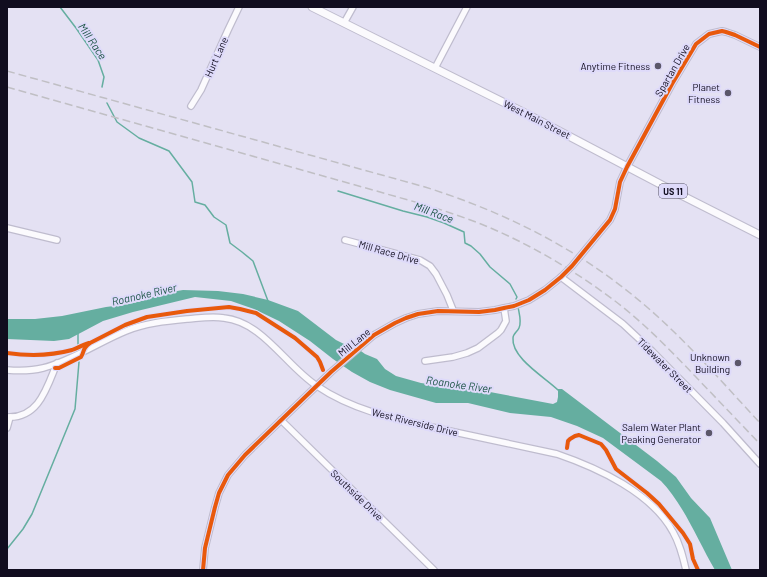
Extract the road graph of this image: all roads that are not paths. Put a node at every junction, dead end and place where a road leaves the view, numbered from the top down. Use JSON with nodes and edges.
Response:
{"nodes":[{"id":1,"x":239,"y":7,"type":"edge"},
{"id":2,"x":312,"y":7,"type":"edge"},
{"id":3,"x":353,"y":7,"type":"edge"},
{"id":4,"x":467,"y":7,"type":"edge"},
{"id":5,"x":344,"y":23,"type":"junction"},
{"id":6,"x":760,"y":47,"type":"edge"},
{"id":7,"x":434,"y":68,"type":"junction"},
{"id":8,"x":191,"y":106,"type":"dead end"},
{"id":9,"x":627,"y":167,"type":"junction"},
{"id":10,"x":7,"y":228,"type":"edge"},
{"id":11,"x":760,"y":235,"type":"edge"},
{"id":12,"x":57,"y":240,"type":"dead end"},
{"id":13,"x":345,"y":240,"type":"dead end"},
{"id":14,"x":561,"y":277,"type":"junction"},
{"id":15,"x":504,"y":308,"type":"junction"},
{"id":16,"x":453,"y":310,"type":"junction"},
{"id":17,"x":425,"y":361,"type":"dead end"},
{"id":18,"x":57,"y":363,"type":"junction"},
{"id":19,"x":7,"y":370,"type":"edge"},
{"id":20,"x":316,"y":386,"type":"junction"},
{"id":21,"x":9,"y":417,"type":"edge"},
{"id":22,"x":281,"y":420,"type":"junction"},
{"id":23,"x":7,"y":428,"type":"edge"},
{"id":24,"x":760,"y":464,"type":"edge"},
{"id":25,"x":203,"y":570,"type":"edge"},
{"id":26,"x":434,"y":570,"type":"edge"},
{"id":27,"x":686,"y":570,"type":"edge"}],
"edges":[{"from":1,"to":8,"type":"street","name":"Hurt Lane"},
{"from":2,"to":5,"type":"main road","name":"West Main Street","number":"US 11"},
{"from":3,"to":5,"type":"street"},
{"from":4,"to":7,"type":"street"},
{"from":5,"to":7,"type":"main road","name":"West Main Street","number":"US 11"},
{"from":6,"to":9,"type":"street","name":"Spartan Drive"},
{"from":7,"to":9,"type":"main road","name":"West Main Street","number":"US 11"},
{"from":9,"to":11,"type":"main road","name":"West Main Street","number":"US 11"},
{"from":9,"to":14,"type":"street","name":"Mill Lane"},
{"from":10,"to":12,"type":"street"},
{"from":13,"to":16,"type":"street","name":"Mill Race Drive"},
{"from":14,"to":15,"type":"street","name":"Mill Lane"},
{"from":14,"to":24,"type":"street","name":"Tidewater Street"},
{"from":15,"to":16,"type":"street","name":"Mill Lane"},
{"from":15,"to":17,"type":"street"},
{"from":16,"to":20,"type":"street","name":"Mill Lane"},
{"from":18,"to":19,"type":"street","name":"West Riverside Drive"},
{"from":18,"to":20,"type":"street","name":"West Riverside Drive"},
{"from":18,"to":21,"type":"street"},
{"from":20,"to":22,"type":"street","name":"Mill Lane"},
{"from":20,"to":27,"type":"street","name":"West Riverside Drive"},
{"from":21,"to":23,"type":"street"},
{"from":22,"to":25,"type":"street","name":"Mill Lane"},
{"from":22,"to":26,"type":"street","name":"Southside Drive"}]}
